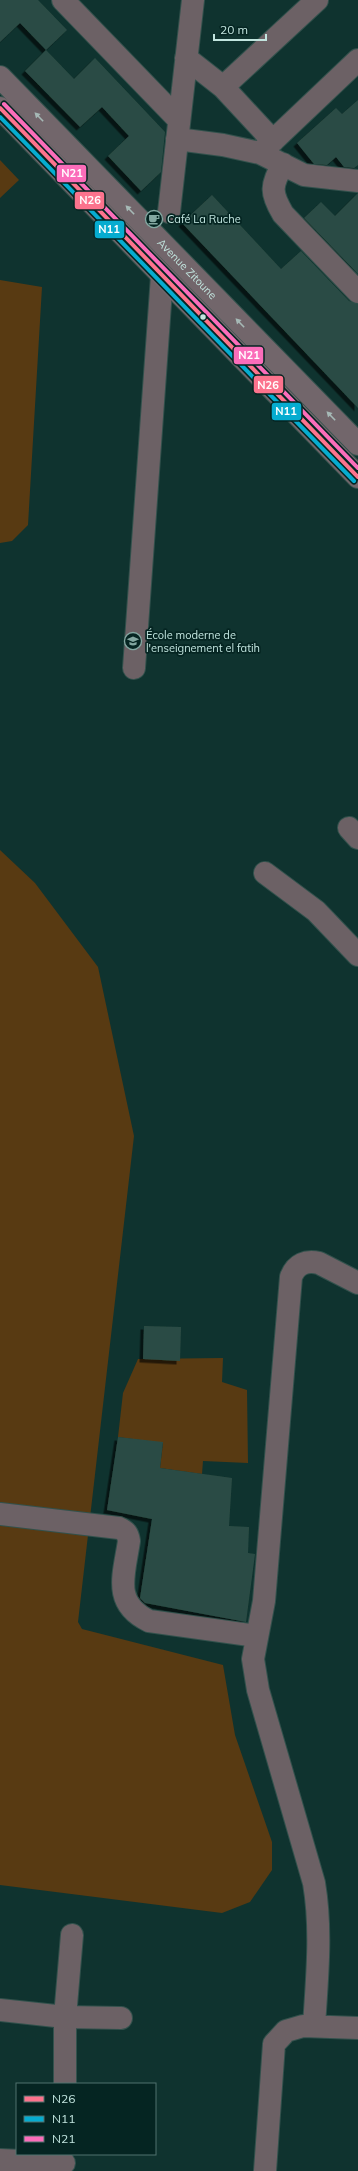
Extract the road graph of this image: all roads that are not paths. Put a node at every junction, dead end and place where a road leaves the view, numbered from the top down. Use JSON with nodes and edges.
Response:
{"nodes":[{"id":1,"x":63,"y":0,"type":"edge"},
{"id":2,"x":192,"y":0,"type":"edge"},
{"id":3,"x":317,"y":0,"type":"edge"},
{"id":4,"x":186,"y":58,"type":"junction"},
{"id":5,"x":358,"y":60,"type":"edge"},
{"id":6,"x":0,"y":77,"type":"edge"},
{"id":7,"x":222,"y":87,"type":"junction"},
{"id":8,"x":0,"y":108,"type":"edge"},
{"id":9,"x":178,"y":130,"type":"junction"},
{"id":10,"x":266,"y":147,"type":"junction"},
{"id":11,"x":283,"y":164,"type":"junction"},
{"id":12,"x":357,"y":180,"type":"edge"},
{"id":13,"x":169,"y":212,"type":"dead end"},
{"id":14,"x":162,"y":276,"type":"junction"},
{"id":15,"x":358,"y":292,"type":"edge"},
{"id":16,"x":358,"y":444,"type":"edge"},
{"id":17,"x":358,"y":477,"type":"edge"},
{"id":18,"x":134,"y":668,"type":"dead end"},
{"id":19,"x":265,"y":873,"type":"dead end"},
{"id":20,"x":358,"y":955,"type":"edge"},
{"id":21,"x":358,"y":1283,"type":"edge"},
{"id":22,"x":0,"y":1514,"type":"edge"},
{"id":23,"x":257,"y":1636,"type":"junction"},
{"id":24,"x":72,"y":1935,"type":"dead end"},
{"id":25,"x":0,"y":2010,"type":"edge"},
{"id":26,"x":65,"y":2017,"type":"junction"},
{"id":27,"x":121,"y":2018,"type":"dead end"},
{"id":28,"x":314,"y":2026,"type":"junction"},
{"id":29,"x":358,"y":2028,"type":"edge"},
{"id":30,"x":64,"y":2083,"type":"edge"},
{"id":31,"x":0,"y":2160,"type":"edge"},
{"id":32,"x":66,"y":2163,"type":"edge"},
{"id":33,"x":265,"y":2171,"type":"edge"}],
"edges":[{"from":1,"to":9,"type":"street"},
{"from":2,"to":4,"type":"street"},
{"from":3,"to":7,"type":"street"},
{"from":4,"to":7,"type":"street"},
{"from":4,"to":9,"type":"street"},
{"from":5,"to":10,"type":"street"},
{"from":16,"to":6,"type":"main road","name":"Avenue Zitoune","one_way":true},
{"from":7,"to":10,"type":"street"},
{"from":8,"to":14,"type":"main road","name":"Avenue Zitoune"},
{"from":9,"to":10,"type":"street"},
{"from":9,"to":13,"type":"street"},
{"from":10,"to":11,"type":"street"},
{"from":11,"to":12,"type":"street"},
{"from":11,"to":15,"type":"street"},
{"from":14,"to":17,"type":"main road","name":"Avenue Zitoune"},
{"from":14,"to":18,"type":"street"},
{"from":19,"to":20,"type":"street"},
{"from":21,"to":23,"type":"street"},
{"from":22,"to":23,"type":"street"},
{"from":23,"to":28,"type":"street"},
{"from":24,"to":26,"type":"street"},
{"from":25,"to":26,"type":"street"},
{"from":26,"to":27,"type":"street"},
{"from":26,"to":30,"type":"street"},
{"from":28,"to":29,"type":"street"},
{"from":28,"to":33,"type":"street"},
{"from":31,"to":32,"type":"street"}]}
